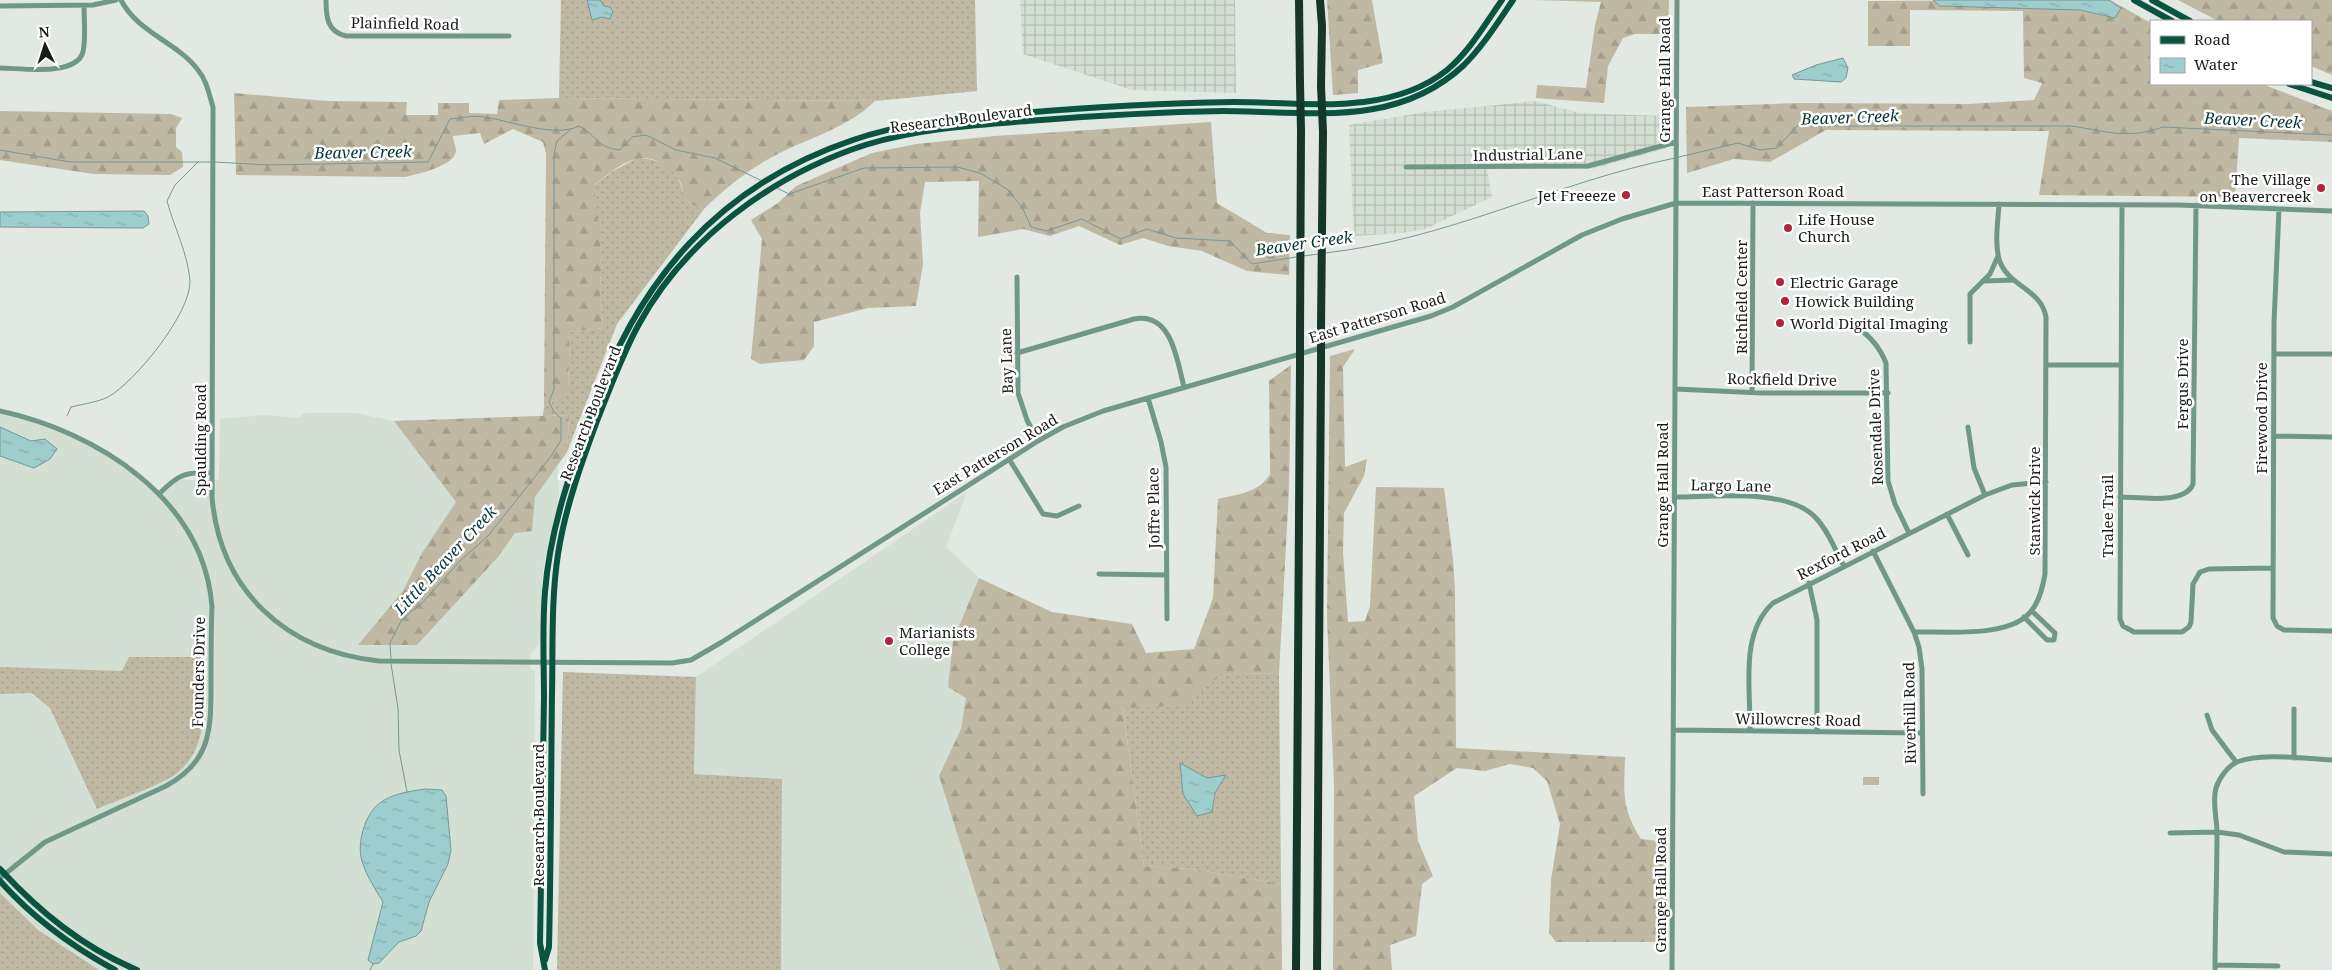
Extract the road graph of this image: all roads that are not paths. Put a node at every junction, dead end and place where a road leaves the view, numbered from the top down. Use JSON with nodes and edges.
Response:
{"nodes":[{"id":1,"x":116,"y":0,"type":"edge"},
{"id":2,"x":121,"y":0,"type":"edge"},
{"id":3,"x":326,"y":0,"type":"edge"},
{"id":4,"x":1294,"y":0,"type":"edge"},
{"id":5,"x":1300,"y":0,"type":"edge"},
{"id":6,"x":1320,"y":0,"type":"edge"},
{"id":7,"x":1502,"y":0,"type":"edge"},
{"id":8,"x":1513,"y":0,"type":"edge"},
{"id":9,"x":1677,"y":0,"type":"edge"},
{"id":10,"x":2134,"y":0,"type":"edge"},
{"id":11,"x":2152,"y":0,"type":"edge"},
{"id":12,"x":23,"y":3,"type":"edge"},
{"id":13,"x":0,"y":6,"type":"edge"},
{"id":14,"x":84,"y":6,"type":"junction"},
{"id":15,"x":2170,"y":20,"type":"edge"},
{"id":16,"x":2188,"y":20,"type":"edge"},
{"id":17,"x":1301,"y":30,"type":"junction"},
{"id":18,"x":509,"y":36,"type":"dead end"},
{"id":19,"x":0,"y":68,"type":"edge"},
{"id":20,"x":2312,"y":82,"type":"edge"},
{"id":21,"x":2292,"y":85,"type":"edge"},
{"id":22,"x":2332,"y":88,"type":"edge"},
{"id":23,"x":2332,"y":98,"type":"edge"},
{"id":24,"x":1676,"y":142,"type":"junction"},
{"id":25,"x":1406,"y":167,"type":"dead end"},
{"id":26,"x":1676,"y":203,"type":"junction"},
{"id":27,"x":1753,"y":203,"type":"junction"},
{"id":28,"x":1999,"y":204,"type":"junction"},
{"id":29,"x":2122,"y":205,"type":"junction"},
{"id":30,"x":2196,"y":205,"type":"junction"},
{"id":31,"x":2279,"y":209,"type":"junction"},
{"id":32,"x":2332,"y":211,"type":"edge"},
{"id":33,"x":1998,"y":252,"type":"junction"},
{"id":34,"x":1017,"y":277,"type":"dead end"},
{"id":35,"x":2014,"y":280,"type":"junction"},
{"id":36,"x":1984,"y":281,"type":"junction"},
{"id":37,"x":1856,"y":327,"type":"dead end"},
{"id":38,"x":1970,"y":342,"type":"dead end"},
{"id":39,"x":1017,"y":353,"type":"junction"},
{"id":40,"x":2274,"y":354,"type":"junction"},
{"id":41,"x":2332,"y":354,"type":"edge"},
{"id":42,"x":2047,"y":365,"type":"junction"},
{"id":43,"x":2121,"y":365,"type":"junction"},
{"id":44,"x":1184,"y":387,"type":"junction"},
{"id":45,"x":1675,"y":389,"type":"junction"},
{"id":46,"x":1752,"y":392,"type":"junction"},
{"id":47,"x":1888,"y":393,"type":"junction"},
{"id":48,"x":1148,"y":398,"type":"junction"},
{"id":49,"x":0,"y":411,"type":"edge"},
{"id":50,"x":1968,"y":427,"type":"dead end"},
{"id":51,"x":2274,"y":436,"type":"junction"},
{"id":52,"x":2332,"y":437,"type":"edge"},
{"id":53,"x":1038,"y":441,"type":"junction"},
{"id":54,"x":1009,"y":460,"type":"junction"},
{"id":55,"x":212,"y":473,"type":"junction"},
{"id":56,"x":2046,"y":482,"type":"junction"},
{"id":57,"x":160,"y":493,"type":"junction"},
{"id":58,"x":1985,"y":495,"type":"junction"},
{"id":59,"x":1675,"y":497,"type":"junction"},
{"id":60,"x":2120,"y":497,"type":"junction"},
{"id":61,"x":1080,"y":506,"type":"dead end"},
{"id":62,"x":1947,"y":514,"type":"junction"},
{"id":63,"x":1909,"y":533,"type":"junction"},
{"id":64,"x":1873,"y":551,"type":"junction"},
{"id":65,"x":1968,"y":555,"type":"dead end"},
{"id":66,"x":1844,"y":566,"type":"junction"},
{"id":67,"x":2272,"y":568,"type":"junction"},
{"id":68,"x":1099,"y":574,"type":"dead end"},
{"id":69,"x":1167,"y":575,"type":"junction"},
{"id":70,"x":1809,"y":583,"type":"junction"},
{"id":71,"x":2032,"y":611,"type":"junction"},
{"id":72,"x":2024,"y":617,"type":"junction"},
{"id":73,"x":1167,"y":619,"type":"dead end"},
{"id":74,"x":2332,"y":630,"type":"edge"},
{"id":75,"x":1914,"y":632,"type":"junction"},
{"id":76,"x":544,"y":662,"type":"junction"},
{"id":77,"x":552,"y":663,"type":"junction"},
{"id":78,"x":2294,"y":709,"type":"dead end"},
{"id":79,"x":2208,"y":714,"type":"dead end"},
{"id":80,"x":1674,"y":730,"type":"junction"},
{"id":81,"x":1750,"y":731,"type":"junction"},
{"id":82,"x":1816,"y":732,"type":"junction"},
{"id":83,"x":1921,"y":733,"type":"junction"},
{"id":84,"x":2294,"y":758,"type":"junction"},
{"id":85,"x":2332,"y":760,"type":"edge"},
{"id":86,"x":2236,"y":762,"type":"junction"},
{"id":87,"x":1924,"y":794,"type":"dead end"},
{"id":88,"x":2217,"y":832,"type":"junction"},
{"id":89,"x":2170,"y":834,"type":"dead end"},
{"id":90,"x":542,"y":839,"type":"junction"},
{"id":91,"x":551,"y":840,"type":"junction"},
{"id":92,"x":2332,"y":854,"type":"edge"},
{"id":93,"x":1,"y":875,"type":"edge"},
{"id":94,"x":545,"y":961,"type":"junction"},
{"id":95,"x":2278,"y":966,"type":"dead end"},
{"id":96,"x":2215,"y":967,"type":"edge"},
{"id":97,"x":115,"y":970,"type":"edge"},
{"id":98,"x":137,"y":970,"type":"edge"},
{"id":99,"x":545,"y":970,"type":"edge"},
{"id":100,"x":1296,"y":970,"type":"edge"},
{"id":101,"x":1317,"y":970,"type":"edge"},
{"id":102,"x":1672,"y":970,"type":"edge"}],
"edges":[{"from":1,"to":14,"type":"street"},
{"from":2,"to":55,"type":"street","name":"Spaulding Road"},
{"from":3,"to":18,"type":"street","name":"Plainfield Road"},
{"from":4,"to":17,"type":"highway"},
{"from":5,"to":17,"type":"highway"},
{"from":6,"to":101,"type":"highway","bridge":true},
{"from":7,"to":76,"type":"main road","name":"Research Boulevard"},
{"from":8,"to":77,"type":"main road","name":"Research Boulevard"},
{"from":9,"to":24,"type":"street","name":"Grange Hall Road"},
{"from":10,"to":15,"type":"main road"},
{"from":11,"to":16,"type":"main road"},
{"from":12,"to":13,"type":"street"},
{"from":12,"to":14,"type":"street"},
{"from":14,"to":19,"type":"street"},
{"from":17,"to":100,"type":"highway","bridge":true},
{"from":20,"to":22,"type":"main road"},
{"from":21,"to":23,"type":"main road"},
{"from":24,"to":25,"type":"street","name":"Industrial Lane"},
{"from":24,"to":26,"type":"street","name":"Grange Hall Road"},
{"from":26,"to":27,"type":"street","name":"East Patterson Road"},
{"from":26,"to":44,"type":"street","name":"East Patterson Road"},
{"from":26,"to":45,"type":"street","name":"Grange Hall Road"},
{"from":27,"to":28,"type":"street","name":"East Patterson Road"},
{"from":27,"to":46,"type":"street","name":"Richfield Center"},
{"from":28,"to":29,"type":"street","name":"East Patterson Road"},
{"from":28,"to":33,"type":"street","name":"Stanwick Drive"},
{"from":29,"to":30,"type":"street","name":"East Patterson Road"},
{"from":29,"to":43,"type":"street","name":"Tralee Trail"},
{"from":30,"to":31,"type":"street","name":"East Patterson Road"},
{"from":30,"to":60,"type":"street","name":"Fergus Drive"},
{"from":31,"to":32,"type":"street","name":"East Patterson Road"},
{"from":31,"to":40,"type":"street","name":"Firewood Drive"},
{"from":33,"to":35,"type":"street","name":"Stanwick Drive"},
{"from":33,"to":36,"type":"street"},
{"from":34,"to":39,"type":"street","name":"Bay Lane"},
{"from":35,"to":36,"type":"street"},
{"from":35,"to":42,"type":"street","name":"Stanwick Drive"},
{"from":36,"to":38,"type":"street"},
{"from":37,"to":47,"type":"street","name":"Rosendale Drive"},
{"from":39,"to":44,"type":"street"},
{"from":39,"to":53,"type":"street","name":"Bay Lane"},
{"from":40,"to":41,"type":"street"},
{"from":40,"to":51,"type":"street","name":"Firewood Drive"},
{"from":42,"to":43,"type":"street"},
{"from":42,"to":56,"type":"street","name":"Stanwick Drive"},
{"from":43,"to":60,"type":"street","name":"Tralee Trail"},
{"from":44,"to":48,"type":"street","name":"East Patterson Road"},
{"from":45,"to":46,"type":"street","name":"Rockfield Drive"},
{"from":45,"to":59,"type":"street","name":"Grange Hall Road"},
{"from":46,"to":47,"type":"street","name":"Rockfield Drive"},
{"from":47,"to":63,"type":"street","name":"Rosendale Drive"},
{"from":48,"to":53,"type":"street","name":"East Patterson Road"},
{"from":48,"to":69,"type":"street","name":"Joffre Place"},
{"from":49,"to":57,"type":"street","name":"Founders Drive"},
{"from":50,"to":58,"type":"street"},
{"from":51,"to":52,"type":"street"},
{"from":51,"to":67,"type":"street","name":"Firewood Drive"},
{"from":53,"to":54,"type":"street","name":"East Patterson Road"},
{"from":54,"to":61,"type":"street"},
{"from":54,"to":77,"type":"street","name":"East Patterson Road"},
{"from":55,"to":57,"type":"street"},
{"from":55,"to":76,"type":"street","name":"Spaulding Road"},
{"from":56,"to":58,"type":"street","name":"Rexford Road"},
{"from":56,"to":71,"type":"street","name":"Stanwick Drive"},
{"from":57,"to":93,"type":"street","name":"Founders Drive"},
{"from":58,"to":62,"type":"street","name":"Rexford Road"},
{"from":59,"to":66,"type":"street","name":"Largo Lane"},
{"from":59,"to":80,"type":"street","name":"Grange Hall Road"},
{"from":60,"to":67,"type":"street","name":"Tralee Trail"},
{"from":62,"to":63,"type":"street","name":"Rexford Road"},
{"from":62,"to":65,"type":"street"},
{"from":63,"to":64,"type":"street","name":"Rexford Road"},
{"from":64,"to":66,"type":"street","name":"Rexford Road"},
{"from":64,"to":75,"type":"street","name":"Riverhill Road"},
{"from":66,"to":70,"type":"street","name":"Rexford Road"},
{"from":67,"to":74,"type":"street","name":"Firewood Drive"},
{"from":68,"to":69,"type":"street"},
{"from":69,"to":73,"type":"street","name":"Joffre Place"},
{"from":70,"to":81,"type":"street","name":"Rexford Road"},
{"from":70,"to":82,"type":"street"},
{"from":71,"to":72,"type":"street"},
{"from":71,"to":72,"type":"street"},
{"from":72,"to":75,"type":"street"},
{"from":75,"to":83,"type":"street","name":"Riverhill Road"},
{"from":76,"to":77,"type":"street","name":"East Patterson Road"},
{"from":76,"to":90,"type":"main road","name":"Research Boulevard"},
{"from":77,"to":91,"type":"main road","name":"Research Boulevard"},
{"from":78,"to":84,"type":"street"},
{"from":79,"to":86,"type":"street"},
{"from":80,"to":81,"type":"street","name":"Willowcrest Road"},
{"from":80,"to":102,"type":"street","name":"Grange Hall Road"},
{"from":81,"to":82,"type":"street","name":"Willowcrest Road"},
{"from":82,"to":83,"type":"street","name":"Willowcrest Road"},
{"from":83,"to":87,"type":"street","name":"Riverhill Road"},
{"from":84,"to":85,"type":"street"},
{"from":84,"to":86,"type":"street"},
{"from":86,"to":88,"type":"street"},
{"from":88,"to":89,"type":"street"},
{"from":88,"to":92,"type":"street"},
{"from":88,"to":96,"type":"street"},
{"from":90,"to":91,"type":"main road"},
{"from":90,"to":94,"type":"main road","name":"Research Boulevard"},
{"from":91,"to":94,"type":"main road","name":"Research Boulevard"},
{"from":93,"to":97,"type":"main road"},
{"from":93,"to":98,"type":"main road"},
{"from":94,"to":99,"type":"main road","name":"Research Boulevard"},
{"from":95,"to":96,"type":"street"}]}
